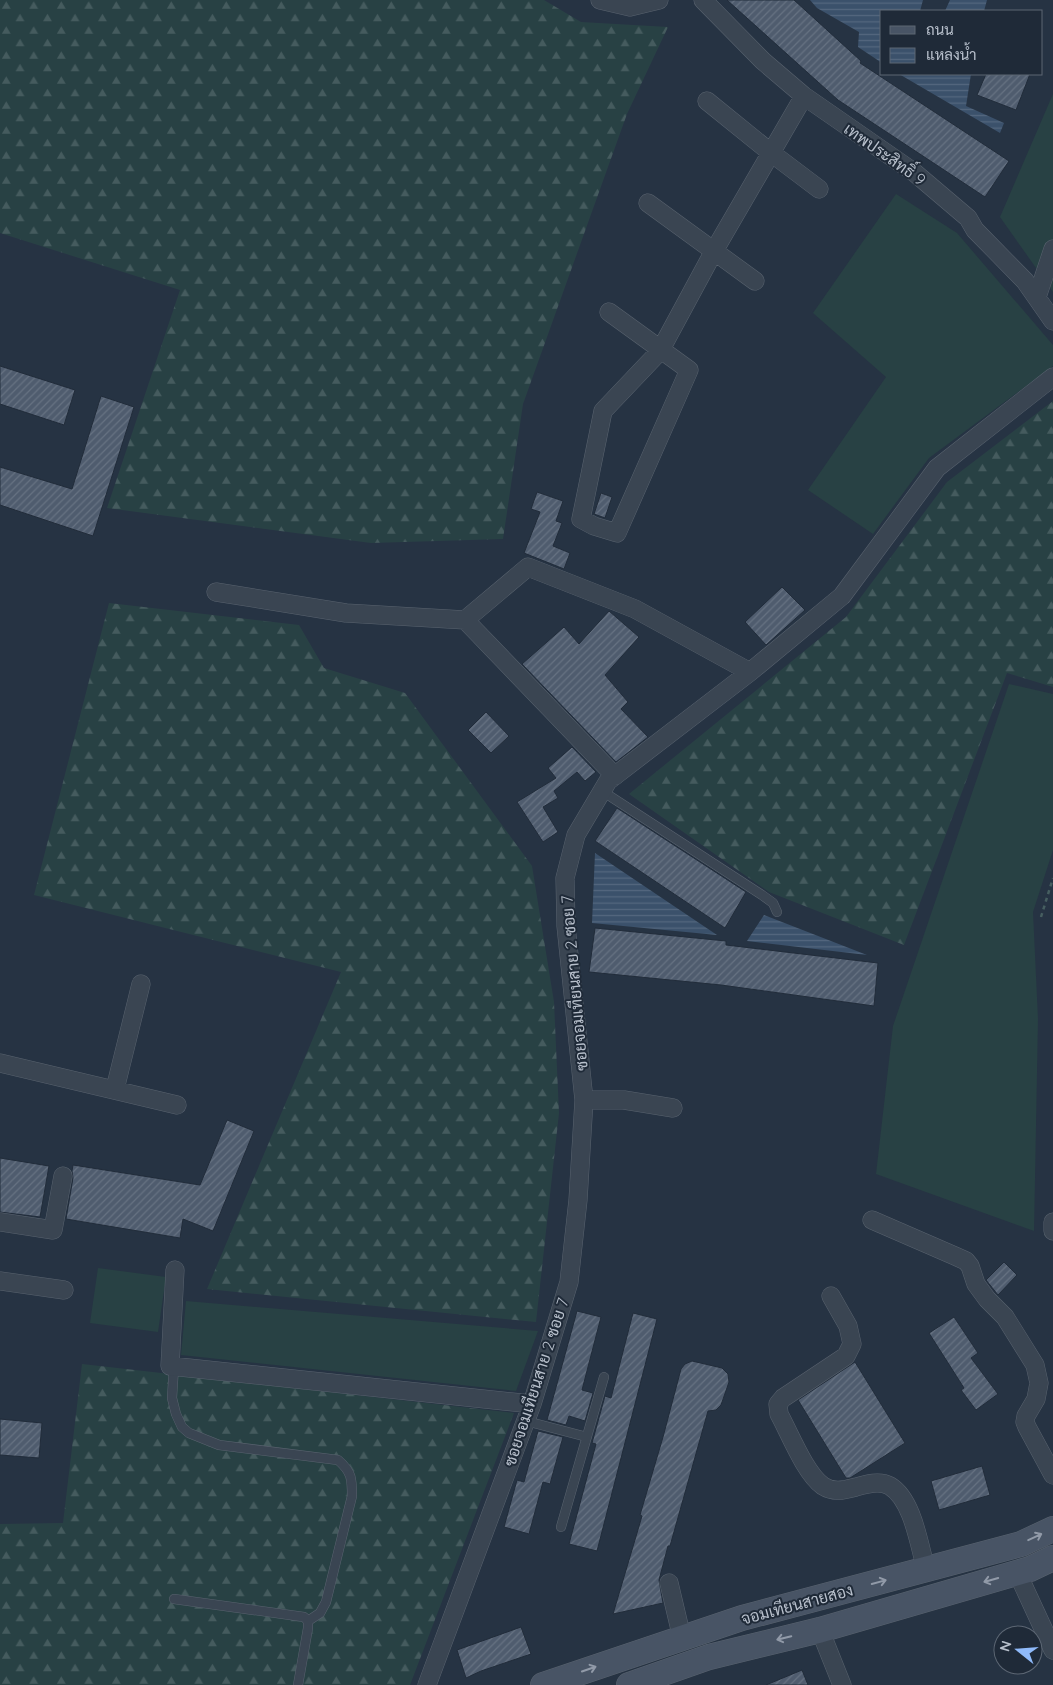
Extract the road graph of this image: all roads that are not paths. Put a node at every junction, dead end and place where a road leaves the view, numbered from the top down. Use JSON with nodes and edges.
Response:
{"nodes":[{"id":1,"x":600,"y":0,"type":"edge"},
{"id":2,"x":659,"y":0,"type":"edge"},
{"id":3,"x":703,"y":0,"type":"edge"},
{"id":4,"x":804,"y":96,"type":"junction"},
{"id":5,"x":707,"y":101,"type":"dead end"},
{"id":6,"x":770,"y":152,"type":"junction"},
{"id":7,"x":819,"y":188,"type":"dead end"},
{"id":8,"x":648,"y":204,"type":"dead end"},
{"id":9,"x":1053,"y":249,"type":"edge"},
{"id":10,"x":714,"y":250,"type":"junction"},
{"id":11,"x":755,"y":281,"type":"dead end"},
{"id":12,"x":1037,"y":297,"type":"junction"},
{"id":13,"x":609,"y":312,"type":"dead end"},
{"id":14,"x":1053,"y":321,"type":"edge"},
{"id":15,"x":660,"y":350,"type":"junction"},
{"id":16,"x":1053,"y":377,"type":"edge"},
{"id":17,"x":216,"y":592,"type":"dead end"},
{"id":18,"x":465,"y":620,"type":"junction"},
{"id":19,"x":750,"y":672,"type":"junction"},
{"id":20,"x":615,"y":776,"type":"junction"},
{"id":21,"x":602,"y":791,"type":"junction"},
{"id":22,"x":777,"y":912,"type":"dead end"},
{"id":23,"x":141,"y":984,"type":"dead end"},
{"id":24,"x":0,"y":1063,"type":"edge"},
{"id":25,"x":115,"y":1089,"type":"junction"},
{"id":26,"x":584,"y":1100,"type":"junction"},
{"id":27,"x":177,"y":1105,"type":"dead end"},
{"id":28,"x":673,"y":1108,"type":"dead end"},
{"id":29,"x":63,"y":1176,"type":"dead end"},
{"id":30,"x":872,"y":1220,"type":"dead end"},
{"id":31,"x":0,"y":1222,"type":"edge"},
{"id":32,"x":1053,"y":1222,"type":"edge"},
{"id":33,"x":1053,"y":1232,"type":"edge"},
{"id":34,"x":176,"y":1270,"type":"dead end"},
{"id":35,"x":0,"y":1281,"type":"edge"},
{"id":36,"x":64,"y":1290,"type":"dead end"},
{"id":37,"x":831,"y":1296,"type":"dead end"},
{"id":38,"x":174,"y":1366,"type":"junction"},
{"id":39,"x":604,"y":1376,"type":"dead end"},
{"id":40,"x":532,"y":1404,"type":"junction"},
{"id":41,"x":526,"y":1421,"type":"junction"},
{"id":42,"x":586,"y":1437,"type":"junction"},
{"id":43,"x":1053,"y":1475,"type":"edge"},
{"id":44,"x":561,"y":1527,"type":"dead end"},
{"id":45,"x":1053,"y":1529,"type":"edge"},
{"id":46,"x":1053,"y":1558,"type":"edge"},
{"id":47,"x":926,"y":1569,"type":"junction"},
{"id":48,"x":1017,"y":1572,"type":"junction"},
{"id":49,"x":669,"y":1583,"type":"dead end"},
{"id":50,"x":174,"y":1599,"type":"dead end"},
{"id":51,"x":308,"y":1621,"type":"junction"},
{"id":52,"x":820,"y":1630,"type":"junction"},
{"id":53,"x":682,"y":1638,"type":"junction"},
{"id":54,"x":1053,"y":1650,"type":"edge"},
{"id":55,"x":298,"y":1685,"type":"edge"},
{"id":56,"x":427,"y":1685,"type":"edge"},
{"id":57,"x":543,"y":1685,"type":"edge"},
{"id":58,"x":629,"y":1685,"type":"edge"},
{"id":59,"x":842,"y":1685,"type":"edge"}],
"edges":[{"from":1,"to":2,"type":"street"},
{"from":3,"to":4,"type":"street","name":"เทพประสิทธิ์ 9"},
{"from":4,"to":6,"type":"street"},
{"from":4,"to":12,"type":"street","name":"เทพประสิทธิ์ 9"},
{"from":5,"to":6,"type":"street"},
{"from":6,"to":7,"type":"street"},
{"from":6,"to":10,"type":"street"},
{"from":8,"to":10,"type":"street"},
{"from":9,"to":12,"type":"street"},
{"from":10,"to":11,"type":"street"},
{"from":10,"to":15,"type":"street"},
{"from":12,"to":14,"type":"street","name":"เทพประสิทธิ์ 9"},
{"from":13,"to":15,"type":"street"},
{"from":15,"to":15,"type":"street"},
{"from":16,"to":19,"type":"street","name":"ซอยจอมเทียนสาย 2 ซอย 7"},
{"from":17,"to":18,"type":"street"},
{"from":18,"to":19,"type":"street"},
{"from":18,"to":20,"type":"street"},
{"from":19,"to":20,"type":"street","name":"ซอยจอมเทียนสาย 2 ซอย 7"},
{"from":20,"to":21,"type":"street","name":"ซอยจอมเทียนสาย 2 ซอย 7"},
{"from":21,"to":22,"type":"lane"},
{"from":21,"to":26,"type":"street","name":"ซอยจอมเทียนสาย 2 ซอย 7"},
{"from":23,"to":25,"type":"street"},
{"from":24,"to":25,"type":"street"},
{"from":25,"to":27,"type":"street"},
{"from":26,"to":28,"type":"street"},
{"from":26,"to":40,"type":"street","name":"ซอยจอมเทียนสาย 2 ซอย 7"},
{"from":29,"to":31,"type":"street"},
{"from":30,"to":43,"type":"street"},
{"from":32,"to":33,"type":"street"},
{"from":34,"to":38,"type":"street"},
{"from":35,"to":36,"type":"street"},
{"from":37,"to":47,"type":"street"},
{"from":38,"to":40,"type":"street"},
{"from":38,"to":51,"type":"lane"},
{"from":39,"to":42,"type":"lane"},
{"from":40,"to":41,"type":"street","name":"ซอยจอมเทียนสาย 2 ซอย 7"},
{"from":41,"to":42,"type":"lane"},
{"from":41,"to":56,"type":"street","name":"ซอยจอมเทียนสาย 2 ซอย 7"},
{"from":42,"to":44,"type":"lane"},
{"from":47,"to":45,"type":"main road","name":"จอมเทียนสายสอง","one_way":true},
{"from":46,"to":48,"type":"main road","name":"จอมเทียนสายสอง"},
{"from":53,"to":47,"type":"main road","name":"จอมเทียนสายสอง","one_way":true},
{"from":48,"to":52,"type":"main road","name":"จอมเทียนสายสอง","one_way":true},
{"from":48,"to":54,"type":"street"},
{"from":49,"to":53,"type":"street"},
{"from":50,"to":51,"type":"lane"},
{"from":51,"to":55,"type":"lane"},
{"from":52,"to":58,"type":"main road","name":"จอมเทียนสายสอง","one_way":true},
{"from":52,"to":59,"type":"street"},
{"from":57,"to":53,"type":"main road","name":"จอมเทียนสายสอง","one_way":true}]}
